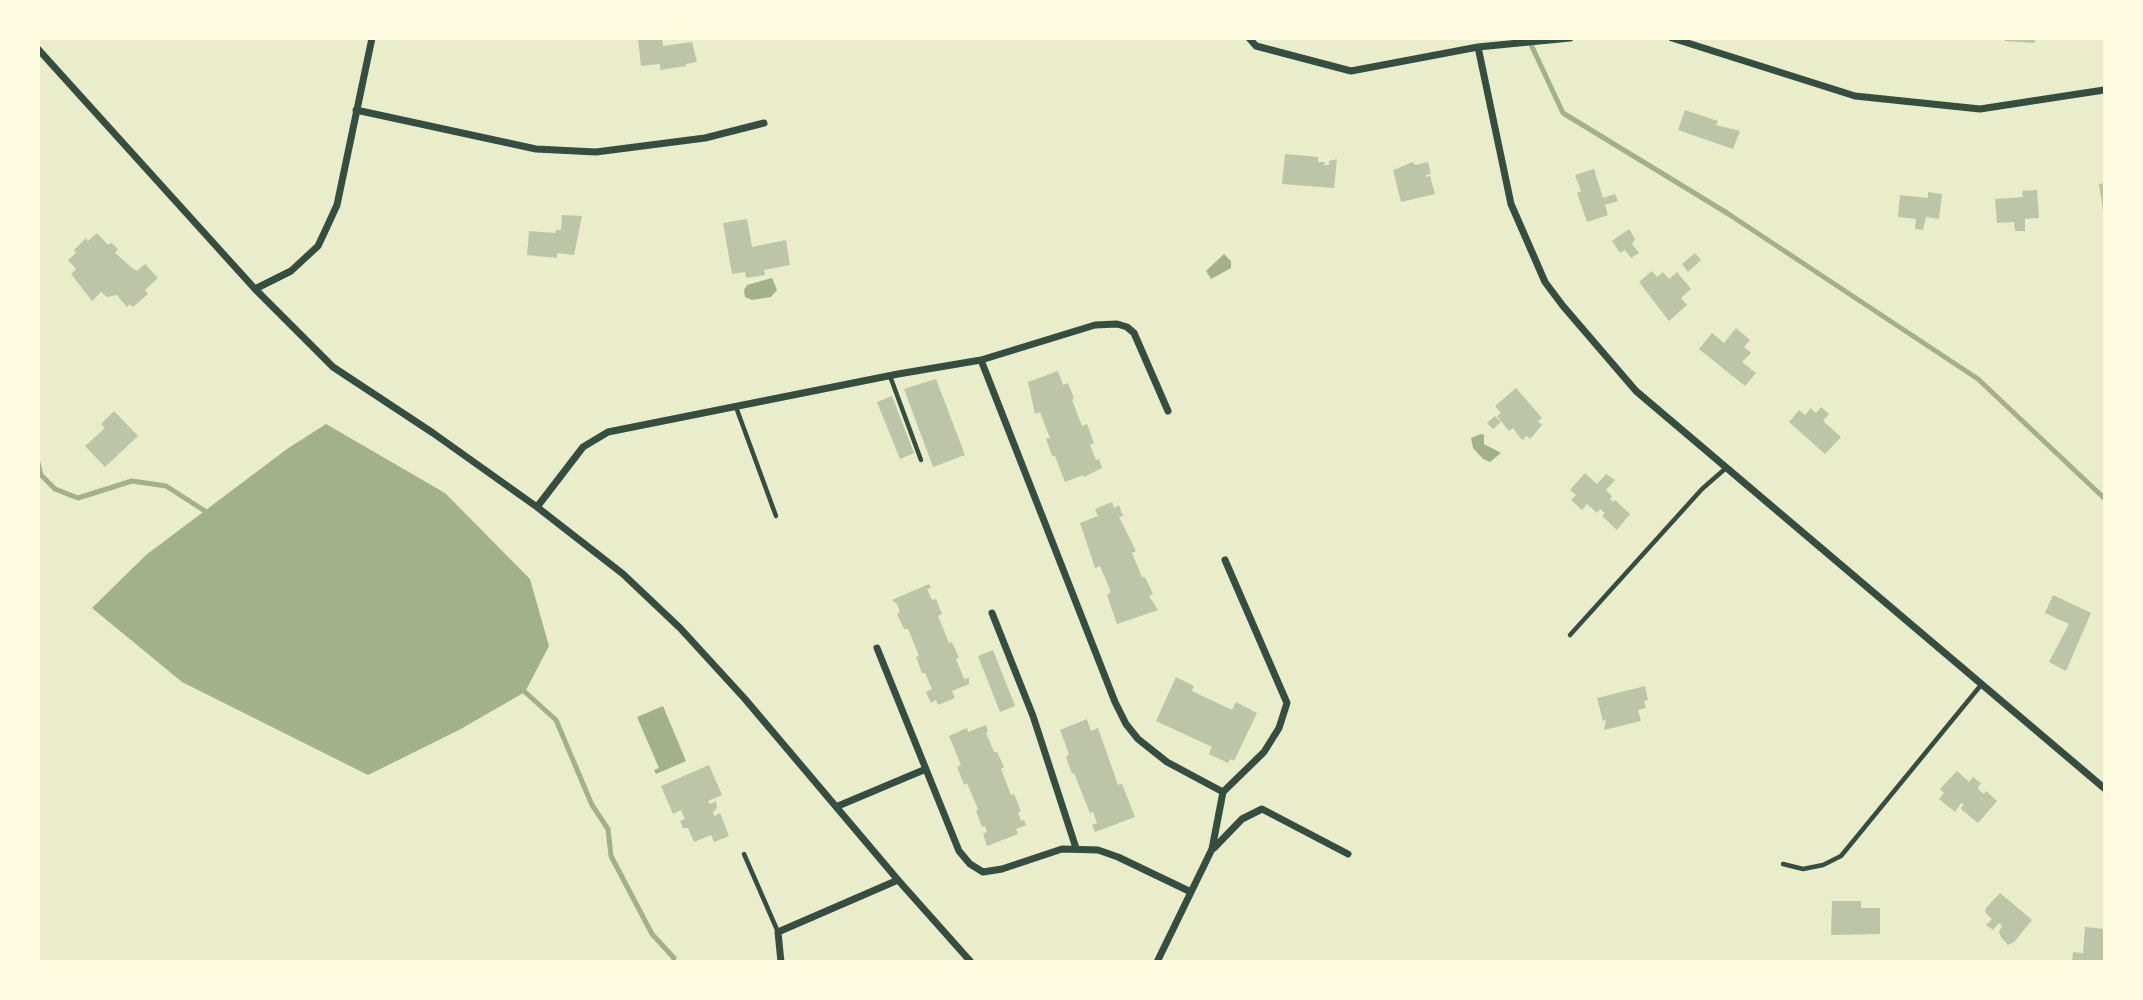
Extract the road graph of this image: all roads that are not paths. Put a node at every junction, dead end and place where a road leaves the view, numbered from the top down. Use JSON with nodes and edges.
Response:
{"nodes":[{"id":1,"x":372,"y":38,"type":"edge"},
{"id":2,"x":1249,"y":38,"type":"edge"},
{"id":3,"x":1570,"y":38,"type":"edge"},
{"id":4,"x":1673,"y":39,"type":"edge"},
{"id":5,"x":1478,"y":47,"type":"junction"},
{"id":6,"x":38,"y":49,"type":"edge"},
{"id":7,"x":2105,"y":90,"type":"edge"},
{"id":8,"x":356,"y":110,"type":"junction"},
{"id":9,"x":764,"y":123,"type":"dead end"},
{"id":10,"x":255,"y":289,"type":"junction"},
{"id":11,"x":981,"y":360,"type":"junction"},
{"id":12,"x":890,"y":375,"type":"junction"},
{"id":13,"x":736,"y":407,"type":"junction"},
{"id":14,"x":1168,"y":411,"type":"dead end"},
{"id":15,"x":921,"y":460,"type":"dead end"},
{"id":16,"x":1726,"y":468,"type":"junction"},
{"id":17,"x":537,"y":507,"type":"junction"},
{"id":18,"x":776,"y":516,"type":"dead end"},
{"id":19,"x":1225,"y":561,"type":"dead end"},
{"id":20,"x":992,"y":613,"type":"dead end"},
{"id":21,"x":1570,"y":635,"type":"dead end"},
{"id":22,"x":877,"y":648,"type":"dead end"},
{"id":23,"x":1981,"y":685,"type":"junction"},
{"id":24,"x":926,"y":769,"type":"junction"},
{"id":25,"x":2105,"y":788,"type":"edge"},
{"id":26,"x":1223,"y":792,"type":"junction"},
{"id":27,"x":838,"y":806,"type":"junction"},
{"id":28,"x":1076,"y":848,"type":"junction"},
{"id":29,"x":1212,"y":849,"type":"junction"},
{"id":30,"x":744,"y":854,"type":"dead end"},
{"id":31,"x":1348,"y":854,"type":"dead end"},
{"id":32,"x":1783,"y":864,"type":"dead end"},
{"id":33,"x":898,"y":880,"type":"junction"},
{"id":34,"x":1191,"y":892,"type":"junction"},
{"id":35,"x":778,"y":932,"type":"junction"},
{"id":36,"x":781,"y":961,"type":"edge"},
{"id":37,"x":971,"y":961,"type":"edge"},
{"id":38,"x":1157,"y":961,"type":"edge"}],
"edges":[{"from":1,"to":8,"type":"street"},
{"from":2,"to":5,"type":"street"},
{"from":3,"to":5,"type":"street"},
{"from":4,"to":7,"type":"street"},
{"from":5,"to":16,"type":"street"},
{"from":6,"to":10,"type":"street"},
{"from":8,"to":9,"type":"street"},
{"from":8,"to":10,"type":"street"},
{"from":10,"to":17,"type":"street"},
{"from":11,"to":12,"type":"street"},
{"from":11,"to":14,"type":"street"},
{"from":11,"to":26,"type":"street"},
{"from":12,"to":13,"type":"street"},
{"from":12,"to":15,"type":"lane"},
{"from":13,"to":17,"type":"street"},
{"from":13,"to":18,"type":"lane"},
{"from":16,"to":21,"type":"lane"},
{"from":16,"to":23,"type":"street"},
{"from":17,"to":27,"type":"street"},
{"from":19,"to":26,"type":"street"},
{"from":20,"to":28,"type":"street"},
{"from":22,"to":24,"type":"street"},
{"from":23,"to":25,"type":"street"},
{"from":23,"to":32,"type":"lane"},
{"from":24,"to":27,"type":"street"},
{"from":24,"to":28,"type":"street"},
{"from":26,"to":29,"type":"street"},
{"from":27,"to":33,"type":"street"},
{"from":28,"to":34,"type":"street"},
{"from":29,"to":31,"type":"street"},
{"from":29,"to":34,"type":"street"},
{"from":30,"to":35,"type":"lane"},
{"from":33,"to":35,"type":"street"},
{"from":33,"to":37,"type":"street"},
{"from":34,"to":38,"type":"street"},
{"from":35,"to":36,"type":"street"}]}
